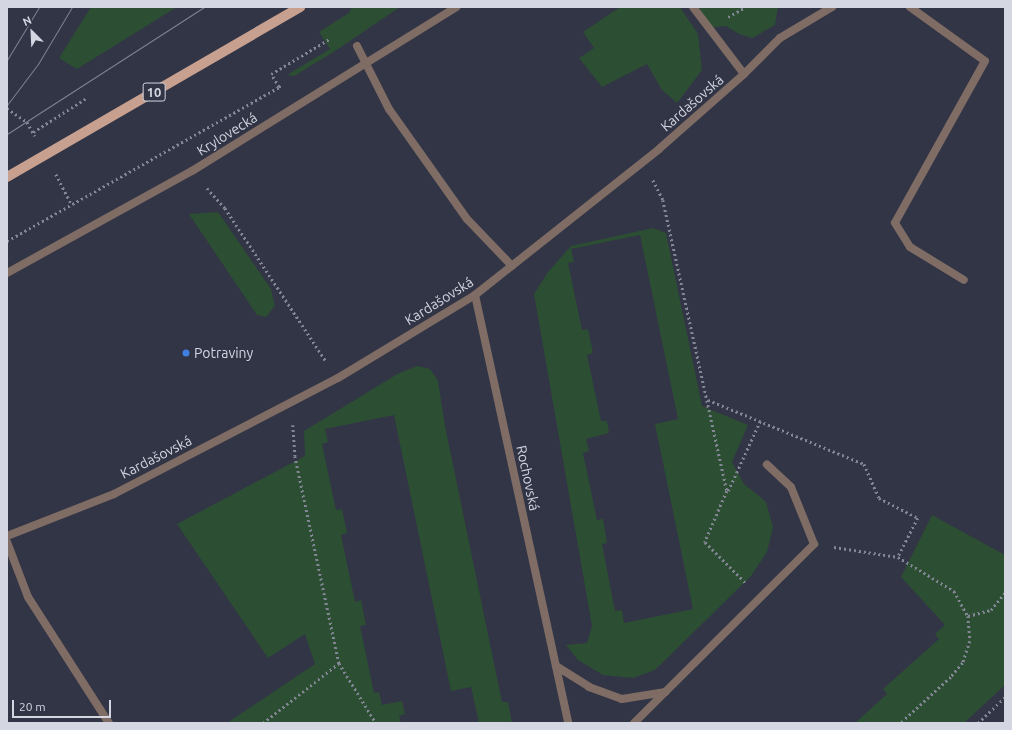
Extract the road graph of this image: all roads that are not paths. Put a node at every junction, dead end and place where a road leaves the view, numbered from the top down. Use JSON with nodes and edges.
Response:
{"nodes":[{"id":1,"x":300,"y":7,"type":"edge"},
{"id":2,"x":456,"y":7,"type":"edge"},
{"id":3,"x":693,"y":7,"type":"edge"},
{"id":4,"x":832,"y":7,"type":"edge"},
{"id":5,"x":910,"y":7,"type":"edge"},
{"id":6,"x":357,"y":46,"type":"dead end"},
{"id":7,"x":366,"y":63,"type":"junction"},
{"id":8,"x":744,"y":74,"type":"junction"},
{"id":9,"x":7,"y":177,"type":"edge"},
{"id":10,"x":512,"y":266,"type":"junction"},
{"id":11,"x":7,"y":273,"type":"edge"},
{"id":12,"x":964,"y":280,"type":"dead end"},
{"id":13,"x":475,"y":295,"type":"junction"},
{"id":14,"x":767,"y":465,"type":"dead end"},
{"id":15,"x":7,"y":536,"type":"edge"},
{"id":16,"x":7,"y":542,"type":"edge"},
{"id":17,"x":556,"y":666,"type":"junction"},
{"id":18,"x":666,"y":692,"type":"junction"},
{"id":19,"x":109,"y":723,"type":"edge"},
{"id":20,"x":568,"y":723,"type":"edge"},
{"id":21,"x":634,"y":723,"type":"edge"}],
"edges":[{"from":1,"to":9,"type":"main road","number":"10"},
{"from":2,"to":7,"type":"street","name":"Krylovecká"},
{"from":3,"to":8,"type":"street"},
{"from":4,"to":8,"type":"street","name":"Kardašovská"},
{"from":5,"to":12,"type":"street"},
{"from":6,"to":7,"type":"street"},
{"from":7,"to":10,"type":"street"},
{"from":7,"to":11,"type":"street","name":"Krylovecká"},
{"from":8,"to":10,"type":"street","name":"Kardašovská"},
{"from":10,"to":13,"type":"street","name":"Kardašovská"},
{"from":13,"to":15,"type":"street","name":"Kardašovská"},
{"from":13,"to":17,"type":"street","name":"Rochovská"},
{"from":14,"to":18,"type":"street"},
{"from":16,"to":19,"type":"street"},
{"from":17,"to":18,"type":"street"},
{"from":17,"to":20,"type":"street","name":"Rochovská"},
{"from":18,"to":21,"type":"street"}]}
